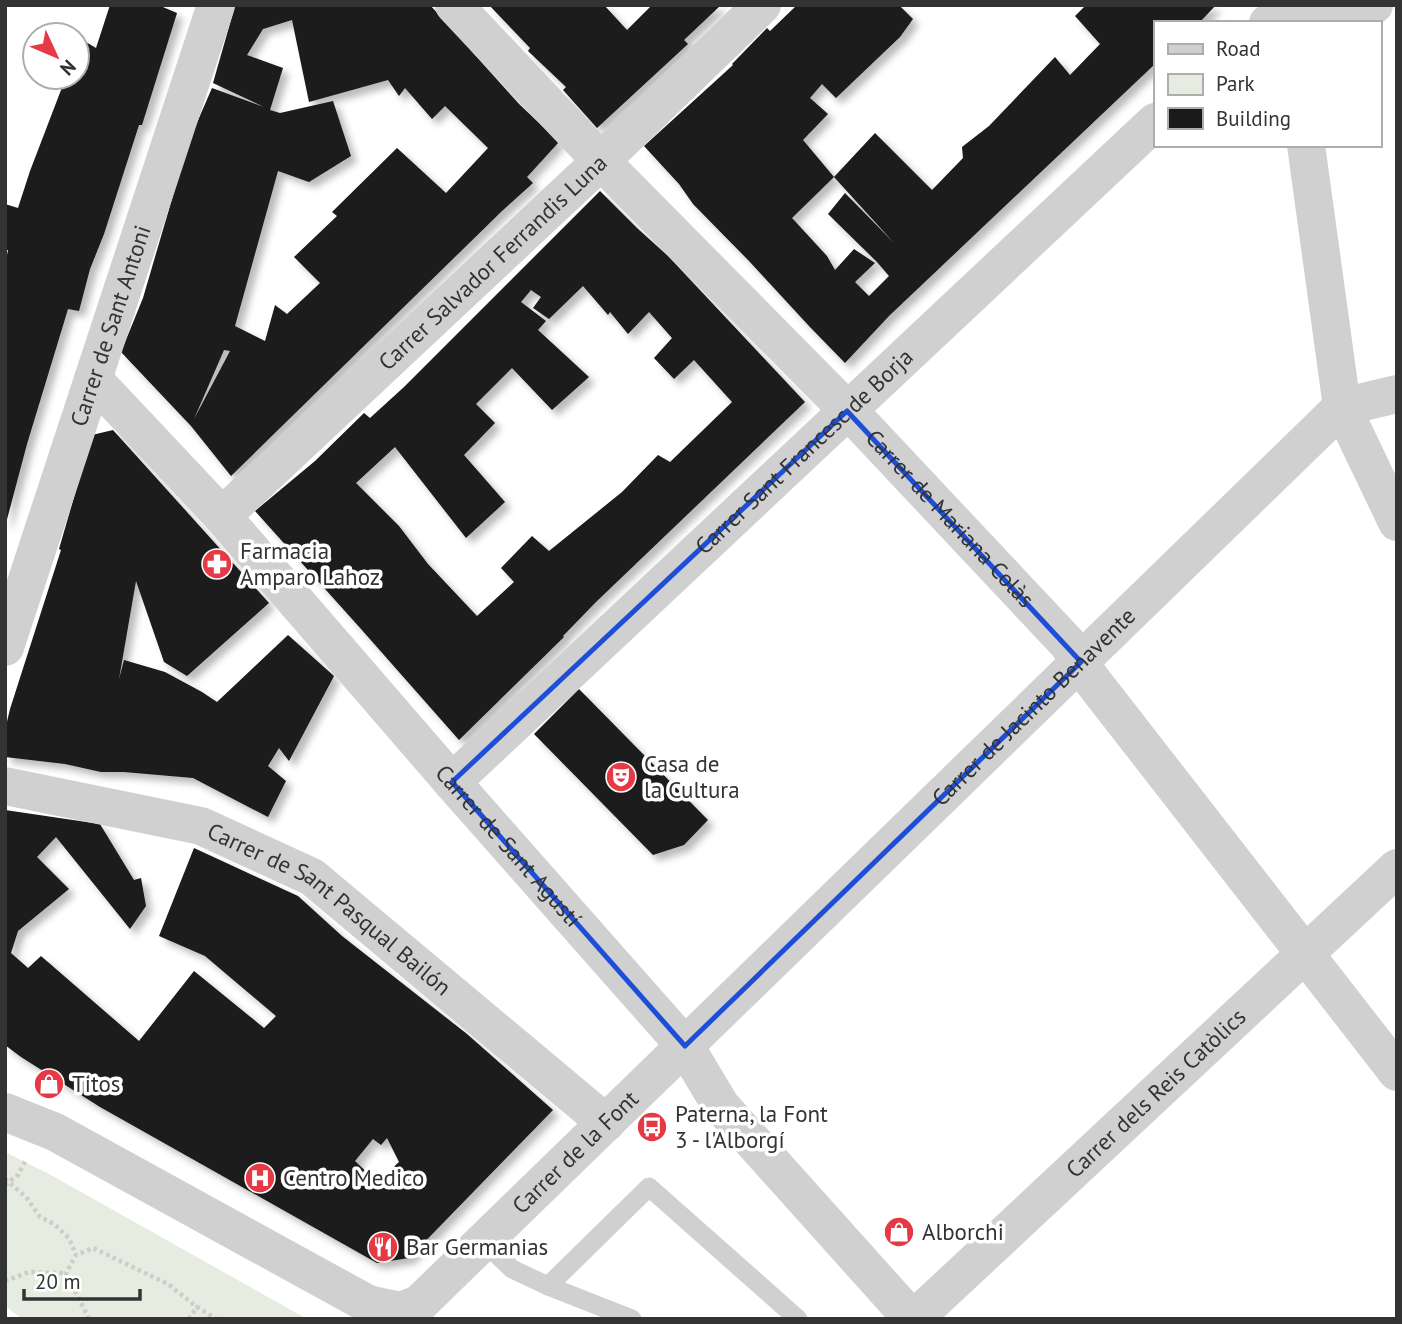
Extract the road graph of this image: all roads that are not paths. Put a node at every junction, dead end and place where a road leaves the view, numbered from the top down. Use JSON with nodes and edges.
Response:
{"nodes":[{"id":1,"x":216,"y":5,"type":"edge"},
{"id":2,"x":454,"y":5,"type":"edge"},
{"id":3,"x":762,"y":5,"type":"edge"},
{"id":4,"x":1374,"y":5,"type":"edge"},
{"id":5,"x":1284,"y":18,"type":"edge"},
{"id":6,"x":1154,"y":123,"type":"edge"},
{"id":7,"x":1306,"y":147,"type":"edge"},
{"id":8,"x":601,"y":161,"type":"junction"},
{"id":9,"x":93,"y":379,"type":"junction"},
{"id":10,"x":1397,"y":394,"type":"edge"},
{"id":11,"x":1342,"y":407,"type":"junction"},
{"id":12,"x":847,"y":411,"type":"junction"},
{"id":13,"x":222,"y":516,"type":"junction"},
{"id":14,"x":1397,"y":522,"type":"edge"},
{"id":15,"x":5,"y":647,"type":"edge"},
{"id":16,"x":1081,"y":662,"type":"junction"},
{"id":17,"x":452,"y":782,"type":"junction"},
{"id":18,"x":5,"y":786,"type":"edge"},
{"id":19,"x":1397,"y":868,"type":"edge"},
{"id":20,"x":1306,"y":953,"type":"junction"},
{"id":21,"x":685,"y":1046,"type":"junction"},
{"id":22,"x":1397,"y":1072,"type":"edge"},
{"id":23,"x":5,"y":1112,"type":"edge"},
{"id":24,"x":606,"y":1123,"type":"junction"},
{"id":25,"x":483,"y":1241,"type":"junction"},
{"id":26,"x":548,"y":1286,"type":"junction"},
{"id":27,"x":632,"y":1319,"type":"edge"},
{"id":28,"x":798,"y":1319,"type":"edge"},
{"id":29,"x":913,"y":1319,"type":"edge"}],
"edges":[{"from":1,"to":9,"type":"street","name":"Carrer de Sant Antoni"},
{"from":2,"to":8,"type":"street","name":"Carrer de Mariana Colàs"},
{"from":3,"to":8,"type":"street","name":"Carrer Salvador Ferrandis Luna"},
{"from":4,"to":5,"type":"street"},
{"from":6,"to":12,"type":"street","name":"Carrer Sant Francesc de Borja"},
{"from":7,"to":11,"type":"street"},
{"from":8,"to":12,"type":"street","name":"Carrer de Mariana Colàs"},
{"from":8,"to":13,"type":"street","name":"Carrer Salvador Ferrandis Luna"},
{"from":9,"to":13,"type":"street","name":"Carrer de Sant Agustí"},
{"from":9,"to":15,"type":"street","name":"Carrer de Sant Antoni"},
{"from":10,"to":11,"type":"street"},
{"from":11,"to":14,"type":"street"},
{"from":11,"to":16,"type":"street","name":"Carrer de Jacinto Benavente"},
{"from":12,"to":16,"type":"street","name":"Carrer de Mariana Colàs"},
{"from":12,"to":17,"type":"street","name":"Carrer Sant Francesc de Borja"},
{"from":13,"to":17,"type":"street","name":"Carrer de Sant Agustí"},
{"from":16,"to":20,"type":"street","name":"Carrer de Mariana Colàs"},
{"from":16,"to":21,"type":"street","name":"Carrer de Jacinto Benavente"},
{"from":17,"to":21,"type":"street","name":"Carrer de Sant Agustí"},
{"from":18,"to":24,"type":"street","name":"Carrer de Sant Pasqual Bailón"},
{"from":19,"to":20,"type":"street","name":"Carrer dels Reis Catòlics"},
{"from":20,"to":22,"type":"street","name":"Carrer de Mariana Colàs"},
{"from":20,"to":29,"type":"street","name":"Carrer dels Reis Catòlics"},
{"from":21,"to":24,"type":"street","name":"Carrer de la Font"},
{"from":21,"to":29,"type":"street","name":"Carrer de Sant Agustí"},
{"from":23,"to":25,"type":"street","name":"Carrer de la Font"},
{"from":24,"to":25,"type":"street","name":"Carrer de la Font"},
{"from":25,"to":26,"type":"lane"},
{"from":26,"to":27,"type":"lane"},
{"from":26,"to":28,"type":"lane"}]}
